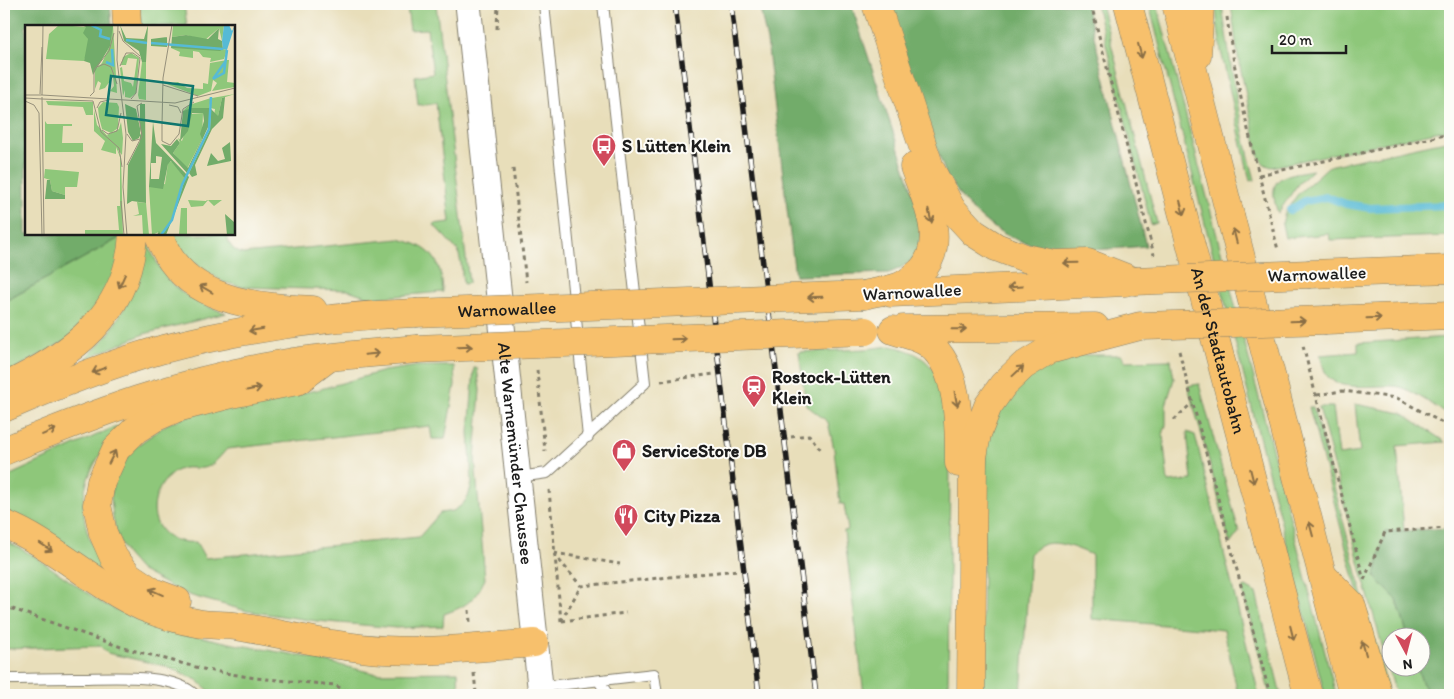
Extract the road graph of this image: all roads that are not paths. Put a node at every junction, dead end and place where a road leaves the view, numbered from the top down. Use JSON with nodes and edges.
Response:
{"nodes":[{"id":1,"x":126,"y":4,"type":"edge"},
{"id":2,"x":468,"y":4,"type":"edge"},
{"id":3,"x":544,"y":4,"type":"edge"},
{"id":4,"x":603,"y":4,"type":"edge"},
{"id":5,"x":860,"y":4,"type":"edge"},
{"id":6,"x":876,"y":4,"type":"edge"},
{"id":7,"x":1128,"y":4,"type":"edge"},
{"id":8,"x":1176,"y":4,"type":"edge"},
{"id":9,"x":1200,"y":4,"type":"edge"},
{"id":10,"x":127,"y":25,"type":"edge"},
{"id":11,"x":1196,"y":82,"type":"junction"},
{"id":12,"x":133,"y":235,"type":"edge"},
{"id":13,"x":159,"y":235,"type":"edge"},
{"id":14,"x":1443,"y":266,"type":"edge"},
{"id":15,"x":1134,"y":282,"type":"junction"},
{"id":16,"x":864,"y":295,"type":"junction"},
{"id":17,"x":374,"y":314,"type":"junction"},
{"id":18,"x":1450,"y":315,"type":"edge"},
{"id":19,"x":1142,"y":326,"type":"junction"},
{"id":20,"x":893,"y":330,"type":"junction"},
{"id":21,"x":328,"y":358,"type":"junction"},
{"id":22,"x":4,"y":387,"type":"edge"},
{"id":23,"x":4,"y":408,"type":"edge"},
{"id":24,"x":588,"y":437,"type":"junction"},
{"id":25,"x":4,"y":451,"type":"edge"},
{"id":26,"x":519,"y":477,"type":"junction"},
{"id":27,"x":4,"y":524,"type":"edge"},
{"id":28,"x":1323,"y":576,"type":"junction"},
{"id":29,"x":233,"y":626,"type":"junction"},
{"id":30,"x":534,"y":643,"type":"junction"},
{"id":31,"x":4,"y":679,"type":"edge"},
{"id":32,"x":599,"y":681,"type":"junction"},
{"id":33,"x":541,"y":691,"type":"edge"},
{"id":34,"x":195,"y":695,"type":"edge"},
{"id":35,"x":608,"y":695,"type":"edge"},
{"id":36,"x":657,"y":695,"type":"edge"},
{"id":37,"x":958,"y":695,"type":"edge"},
{"id":38,"x":971,"y":695,"type":"edge"},
{"id":39,"x":1308,"y":695,"type":"edge"},
{"id":40,"x":1353,"y":695,"type":"edge"},
{"id":41,"x":1378,"y":695,"type":"edge"}],
"edges":[{"from":1,"to":10,"type":"highway"},
{"from":2,"to":26,"type":"street","name":"Alte Warnemünder Chaussee"},
{"from":3,"to":24,"type":"lane"},
{"from":4,"to":24,"type":"lane"},
{"from":5,"to":16,"type":"highway","one_way":true},
{"from":15,"to":6,"type":"highway","one_way":true},
{"from":7,"to":39,"type":"highway","name":"An der Stadtautobahn","one_way":true},
{"from":8,"to":11,"type":"highway"},
{"from":9,"to":11,"type":"highway"},
{"from":28,"to":11,"type":"highway","one_way":true},
{"from":12,"to":22,"type":"highway","one_way":true},
{"from":17,"to":13,"type":"highway","one_way":true},
{"from":14,"to":15,"type":"highway","name":"Warnowallee","bridge":true},
{"from":15,"to":16,"type":"highway","name":"Warnowallee","one_way":true},
{"from":16,"to":17,"type":"highway","name":"Warnowallee","one_way":true,"bridge":true},
{"from":17,"to":23,"type":"highway","one_way":true},
{"from":19,"to":18,"type":"highway","name":"Warnowallee","one_way":true,"bridge":true},
{"from":20,"to":19,"type":"highway","name":"Warnowallee","one_way":true},
{"from":38,"to":19,"type":"highway","one_way":true},
{"from":21,"to":20,"type":"highway","name":"Warnowallee","one_way":true,"bridge":true},
{"from":20,"to":37,"type":"highway","one_way":true},
{"from":25,"to":21,"type":"highway","name":"Warnowallee","one_way":true},
{"from":29,"to":21,"type":"highway","one_way":true},
{"from":24,"to":26,"type":"lane"},
{"from":26,"to":30,"type":"street","name":"Alte Warnemünder Chaussee"},
{"from":27,"to":29,"type":"highway","one_way":true},
{"from":28,"to":40,"type":"highway"},
{"from":41,"to":28,"type":"highway","one_way":true},
{"from":29,"to":30,"type":"highway"},
{"from":30,"to":33,"type":"street","name":"Alte Warnemünder Chaussee"},
{"from":31,"to":34,"type":"lane"},
{"from":32,"to":33,"type":"lane"},
{"from":32,"to":35,"type":"lane"},
{"from":32,"to":36,"type":"lane"}]}
